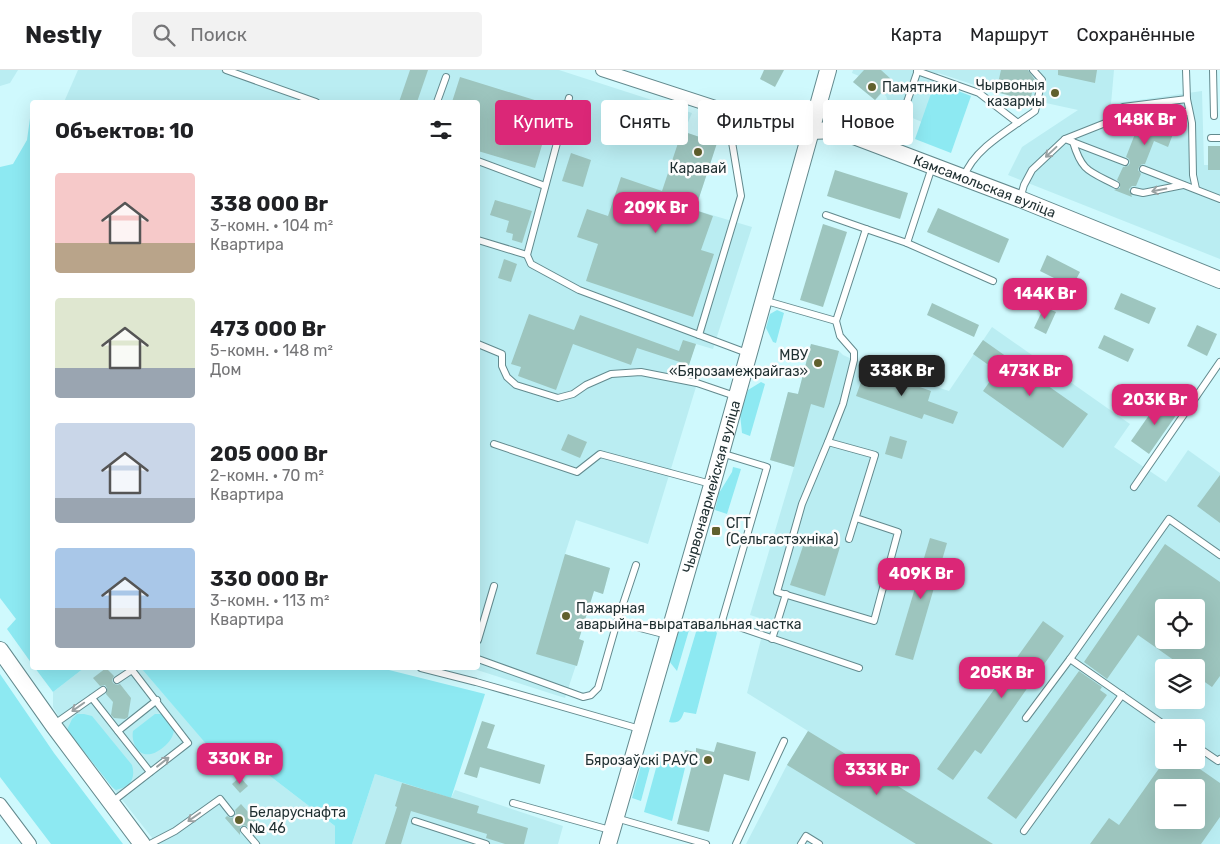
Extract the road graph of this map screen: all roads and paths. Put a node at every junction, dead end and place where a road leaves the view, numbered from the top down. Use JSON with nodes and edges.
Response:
{"nodes":[{"id":1,"x":226,"y":70,"type":"edge"},
{"id":2,"x":602,"y":70,"type":"edge"},
{"id":3,"x":828,"y":70,"type":"edge"},
{"id":4,"x":1033,"y":70,"type":"edge"},
{"id":5,"x":1186,"y":70,"type":"edge"},
{"id":6,"x":1213,"y":70,"type":"edge"},
{"id":7,"x":918,"y":71,"type":"edge"},
{"id":8,"x":446,"y":77,"type":"dead end"},
{"id":9,"x":569,"y":98,"type":"dead end"},
{"id":10,"x":1187,"y":98,"type":"junction"},
{"id":11,"x":310,"y":100,"type":"edge"},
{"id":12,"x":439,"y":100,"type":"edge"},
{"id":13,"x":908,"y":100,"type":"edge"},
{"id":14,"x":698,"y":101,"type":"edge"},
{"id":15,"x":1163,"y":112,"type":"dead end"},
{"id":16,"x":1189,"y":112,"type":"junction"},
{"id":17,"x":1139,"y":116,"type":"dead end"},
{"id":18,"x":1214,"y":116,"type":"dead end"},
{"id":19,"x":1118,"y":118,"type":"junction"},
{"id":20,"x":813,"y":121,"type":"edge"},
{"id":21,"x":1018,"y":123,"type":"junction"},
{"id":22,"x":813,"y":131,"type":"edge"},
{"id":23,"x":1211,"y":138,"type":"dead end"},
{"id":24,"x":1220,"y":138,"type":"edge"},
{"id":25,"x":1065,"y":139,"type":"junction"},
{"id":26,"x":1073,"y":142,"type":"junction"},
{"id":27,"x":732,"y":145,"type":"edge"},
{"id":28,"x":806,"y":145,"type":"edge"},
{"id":29,"x":480,"y":162,"type":"edge"},
{"id":30,"x":1124,"y":162,"type":"dead end"},
{"id":31,"x":932,"y":166,"type":"junction"},
{"id":32,"x":1143,"y":169,"type":"dead end"},
{"id":33,"x":964,"y":178,"type":"junction"},
{"id":34,"x":1116,"y":185,"type":"dead end"},
{"id":35,"x":1184,"y":185,"type":"junction"},
{"id":36,"x":545,"y":186,"type":"junction"},
{"id":37,"x":1196,"y":190,"type":"junction"},
{"id":38,"x":1134,"y":191,"type":"dead end"},
{"id":39,"x":1020,"y":199,"type":"junction"},
{"id":40,"x":1220,"y":199,"type":"edge"},
{"id":41,"x":826,"y":215,"type":"dead end"},
{"id":42,"x":866,"y":229,"type":"junction"},
{"id":43,"x":480,"y":241,"type":"edge"},
{"id":44,"x":907,"y":243,"type":"junction"},
{"id":45,"x":527,"y":255,"type":"junction"},
{"id":46,"x":1220,"y":280,"type":"edge"},
{"id":47,"x":993,"y":281,"type":"dead end"},
{"id":48,"x":763,"y":300,"type":"junction"},
{"id":49,"x":836,"y":321,"type":"junction"},
{"id":50,"x":700,"y":335,"type":"junction"},
{"id":51,"x":480,"y":345,"type":"edge"},
{"id":52,"x":748,"y":353,"type":"junction"},
{"id":53,"x":1220,"y":362,"type":"edge"},
{"id":54,"x":736,"y":396,"type":"junction"},
{"id":55,"x":828,"y":442,"type":"junction"},
{"id":56,"x":494,"y":444,"type":"dead end"},
{"id":57,"x":721,"y":453,"type":"junction"},
{"id":58,"x":712,"y":485,"type":"junction"},
{"id":59,"x":1134,"y":487,"type":"dead end"},
{"id":60,"x":856,"y":518,"type":"junction"},
{"id":61,"x":849,"y":539,"type":"dead end"},
{"id":62,"x":1220,"y":555,"type":"edge"},
{"id":63,"x":636,"y":565,"type":"dead end"},
{"id":64,"x":494,"y":586,"type":"dead end"},
{"id":65,"x":786,"y":594,"type":"junction"},
{"id":66,"x":722,"y":621,"type":"dead end"},
{"id":67,"x":617,"y":622,"type":"junction"},
{"id":68,"x":736,"y":626,"type":"dead end"},
{"id":69,"x":480,"y":633,"type":"edge"},
{"id":70,"x":667,"y":635,"type":"junction"},
{"id":71,"x":772,"y":639,"type":"junction"},
{"id":72,"x":0,"y":650,"type":"edge"},
{"id":73,"x":1070,"y":659,"type":"junction"},
{"id":74,"x":480,"y":660,"type":"edge"},
{"id":75,"x":859,"y":668,"type":"dead end"},
{"id":76,"x":429,"y":670,"type":"edge"},
{"id":77,"x":117,"y":680,"type":"dead end"},
{"id":78,"x":103,"y":690,"type":"dead end"},
{"id":79,"x":1122,"y":695,"type":"junction"},
{"id":80,"x":92,"y":698,"type":"junction"},
{"id":81,"x":157,"y":700,"type":"junction"},
{"id":82,"x":1026,"y":718,"type":"dead end"},
{"id":83,"x":1156,"y":719,"type":"edge"},
{"id":84,"x":53,"y":725,"type":"junction"},
{"id":85,"x":640,"y":730,"type":"junction"},
{"id":86,"x":118,"y":731,"type":"junction"},
{"id":87,"x":784,"y":740,"type":"dead end"},
{"id":88,"x":1205,"y":752,"type":"edge"},
{"id":89,"x":1219,"y":761,"type":"edge"},
{"id":90,"x":150,"y":772,"type":"junction"},
{"id":91,"x":111,"y":803,"type":"junction"},
{"id":92,"x":513,"y":803,"type":"dead end"},
{"id":93,"x":0,"y":804,"type":"edge"},
{"id":94,"x":231,"y":813,"type":"dead end"},
{"id":95,"x":415,"y":821,"type":"dead end"},
{"id":96,"x":244,"y":830,"type":"dead end"},
{"id":97,"x":612,"y":831,"type":"edge"},
{"id":98,"x":1024,"y":831,"type":"dead end"},
{"id":99,"x":30,"y":844,"type":"edge"},
{"id":100,"x":142,"y":844,"type":"edge"},
{"id":101,"x":150,"y":844,"type":"edge"},
{"id":102,"x":256,"y":844,"type":"edge"},
{"id":103,"x":486,"y":844,"type":"edge"},
{"id":104,"x":706,"y":844,"type":"edge"},
{"id":105,"x":736,"y":844,"type":"edge"},
{"id":106,"x":802,"y":844,"type":"edge"},
{"id":107,"x":818,"y":844,"type":"edge"}],
"edges":[{"from":1,"to":11,"type":"lane"},
{"from":2,"to":14,"type":"street","name":"Камсамольская вуліца"},
{"from":3,"to":20,"type":"main road","name":"Чырвонаармейская вуліца"},
{"from":4,"to":21,"type":"lane"},
{"from":5,"to":10,"type":"lane"},
{"from":6,"to":18,"type":"lane"},
{"from":7,"to":13,"type":"lane"},
{"from":7,"to":21,"type":"lane"},
{"from":8,"to":12,"type":"lane"},
{"from":9,"to":36,"type":"lane"},
{"from":10,"to":16,"type":"lane"},
{"from":10,"to":19,"type":"lane"},
{"from":15,"to":16,"type":"lane"},
{"from":16,"to":37,"type":"lane"},
{"from":17,"to":19,"type":"lane"},
{"from":19,"to":25,"type":"lane"},
{"from":21,"to":33,"type":"lane"},
{"from":22,"to":31,"type":"main road","name":"Камсамольская вуліца"},
{"from":23,"to":24,"type":"lane"},
{"from":25,"to":26,"type":"lane"},
{"from":25,"to":39,"type":"lane","one_way":true},
{"from":26,"to":30,"type":"lane"},
{"from":26,"to":34,"type":"lane"},
{"from":27,"to":50,"type":"lane"},
{"from":28,"to":48,"type":"main road","name":"Чырвонаармейская вуліца"},
{"from":29,"to":36,"type":"lane"},
{"from":31,"to":33,"type":"main road","name":"Камсамольская вуліца"},
{"from":31,"to":44,"type":"lane"},
{"from":32,"to":35,"type":"lane"},
{"from":33,"to":39,"type":"main road","name":"Камсамольская вуліца"},
{"from":35,"to":37,"type":"lane"},
{"from":35,"to":38,"type":"lane","one_way":true},
{"from":36,"to":45,"type":"lane"},
{"from":37,"to":40,"type":"lane"},
{"from":39,"to":46,"type":"main road","name":"Камсамольская вуліца"},
{"from":41,"to":42,"type":"lane"},
{"from":42,"to":44,"type":"lane"},
{"from":42,"to":49,"type":"lane"},
{"from":43,"to":45,"type":"lane"},
{"from":44,"to":47,"type":"lane"},
{"from":45,"to":50,"type":"lane"},
{"from":48,"to":49,"type":"lane"},
{"from":48,"to":52,"type":"main road","name":"Чырвонаармейская вуліца"},
{"from":49,"to":55,"type":"lane"},
{"from":50,"to":52,"type":"lane"},
{"from":51,"to":54,"type":"lane"},
{"from":52,"to":54,"type":"main road","name":"Чырвонаармейская вуліца"},
{"from":53,"to":59,"type":"lane"},
{"from":54,"to":57,"type":"main road","name":"Чырвонаармейская вуліца"},
{"from":55,"to":60,"type":"lane"},
{"from":55,"to":65,"type":"lane"},
{"from":56,"to":58,"type":"lane"},
{"from":57,"to":58,"type":"main road","name":"Чырвонаармейская вуліца"},
{"from":57,"to":66,"type":"lane"},
{"from":58,"to":70,"type":"main road","name":"Чырвонаармейская вуліца"},
{"from":60,"to":61,"type":"lane"},
{"from":60,"to":65,"type":"lane"},
{"from":62,"to":73,"type":"lane"},
{"from":63,"to":67,"type":"lane"},
{"from":64,"to":69,"type":"lane"},
{"from":65,"to":71,"type":"lane"},
{"from":67,"to":70,"type":"lane"},
{"from":67,"to":74,"type":"lane"},
{"from":68,"to":71,"type":"lane"},
{"from":70,"to":85,"type":"main road","name":"Чырвонаармейская вуліца"},
{"from":71,"to":75,"type":"lane"},
{"from":72,"to":84,"type":"main road"},
{"from":73,"to":79,"type":"lane"},
{"from":73,"to":82,"type":"lane"},
{"from":76,"to":85,"type":"lane"},
{"from":77,"to":81,"type":"lane"},
{"from":78,"to":80,"type":"lane"},
{"from":79,"to":83,"type":"lane"},
{"from":79,"to":98,"type":"lane"},
{"from":80,"to":84,"type":"lane","one_way":true},
{"from":80,"to":86,"type":"lane"},
{"from":81,"to":86,"type":"lane"},
{"from":90,"to":81,"type":"lane","one_way":true},
{"from":84,"to":91,"type":"main road"},
{"from":85,"to":97,"type":"main road","name":"Чырвонаармейская вуліца"},
{"from":86,"to":90,"type":"lane"},
{"from":87,"to":105,"type":"lane"},
{"from":88,"to":89,"type":"lane"},
{"from":90,"to":91,"type":"lane"},
{"from":91,"to":100,"type":"main road"},
{"from":92,"to":97,"type":"lane"},
{"from":93,"to":99,"type":"street"},
{"from":94,"to":101,"type":"lane","one_way":true},
{"from":95,"to":103,"type":"lane"},
{"from":96,"to":102,"type":"lane"},
{"from":97,"to":104,"type":"lane"},
{"from":106,"to":107,"type":"lane"}]}
